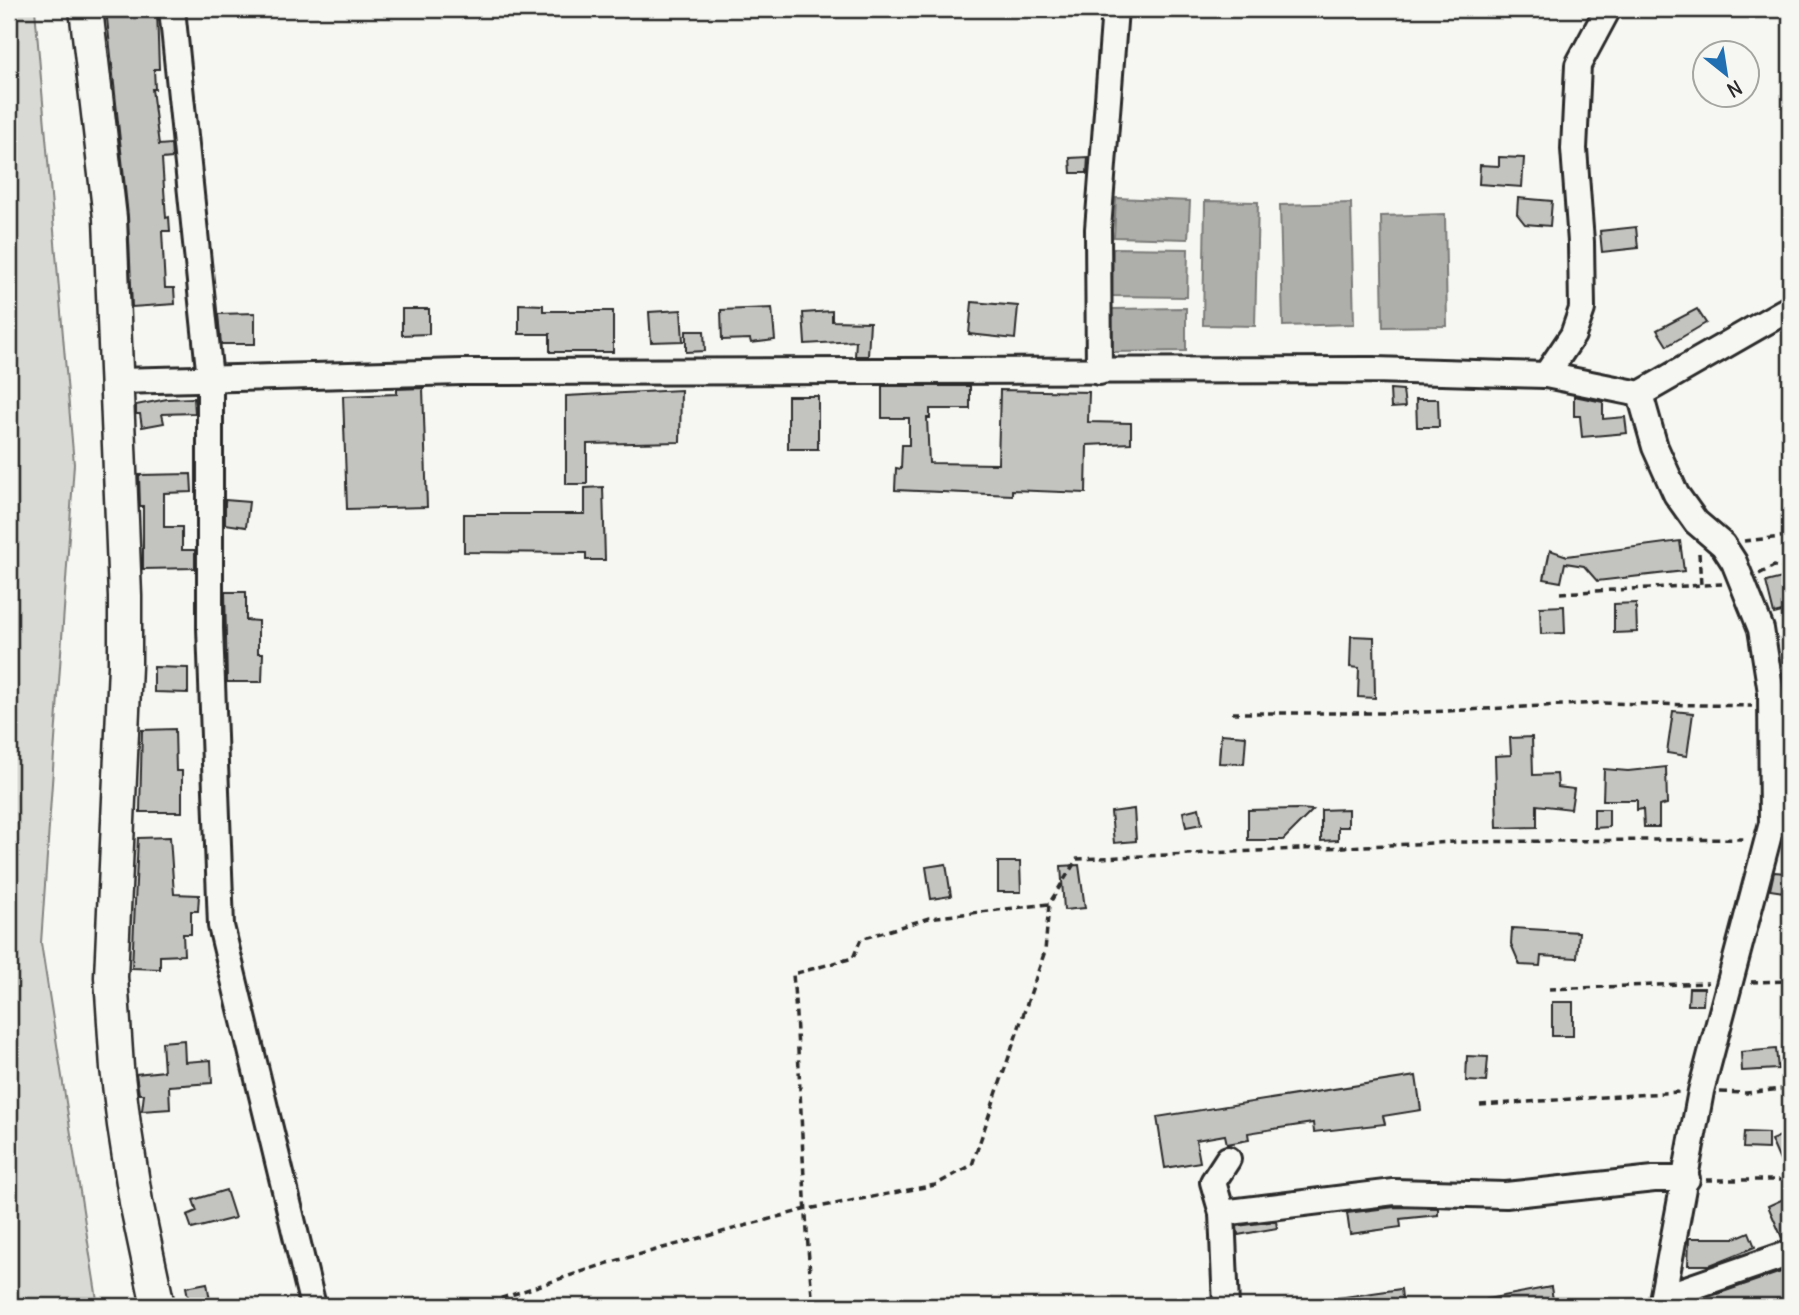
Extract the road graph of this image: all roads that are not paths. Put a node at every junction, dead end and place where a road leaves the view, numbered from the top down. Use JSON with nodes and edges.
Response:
{"nodes":[{"id":1,"x":86,"y":9,"type":"edge"},
{"id":2,"x":172,"y":9,"type":"edge"},
{"id":3,"x":1115,"y":9,"type":"edge"},
{"id":4,"x":1608,"y":9,"type":"edge"},
{"id":5,"x":1790,"y":308,"type":"edge"},
{"id":6,"x":1100,"y":372,"type":"junction"},
{"id":7,"x":1546,"y":374,"type":"junction"},
{"id":8,"x":210,"y":379,"type":"junction"},
{"id":9,"x":118,"y":381,"type":"junction"},
{"id":10,"x":1640,"y":394,"type":"junction"},
{"id":11,"x":1228,"y":1159,"type":"dead end"},
{"id":12,"x":1687,"y":1179,"type":"junction"},
{"id":13,"x":1222,"y":1213,"type":"junction"},
{"id":14,"x":1790,"y":1253,"type":"edge"},
{"id":15,"x":1662,"y":1301,"type":"edge"},
{"id":16,"x":158,"y":1306,"type":"edge"},
{"id":17,"x":313,"y":1306,"type":"edge"},
{"id":18,"x":1226,"y":1306,"type":"edge"}],
"edges":[{"from":1,"to":9,"type":"main road"},
{"from":2,"to":8,"type":"street"},
{"from":3,"to":6,"type":"street"},
{"from":4,"to":7,"type":"street"},
{"from":5,"to":10,"type":"street"},
{"from":6,"to":7,"type":"street"},
{"from":6,"to":8,"type":"street"},
{"from":7,"to":10,"type":"street"},
{"from":8,"to":9,"type":"street"},
{"from":8,"to":17,"type":"street"},
{"from":9,"to":16,"type":"main road"},
{"from":10,"to":12,"type":"street"},
{"from":11,"to":13,"type":"street"},
{"from":12,"to":13,"type":"street"},
{"from":12,"to":15,"type":"street"},
{"from":13,"to":18,"type":"street"},
{"from":14,"to":15,"type":"street"}]}
